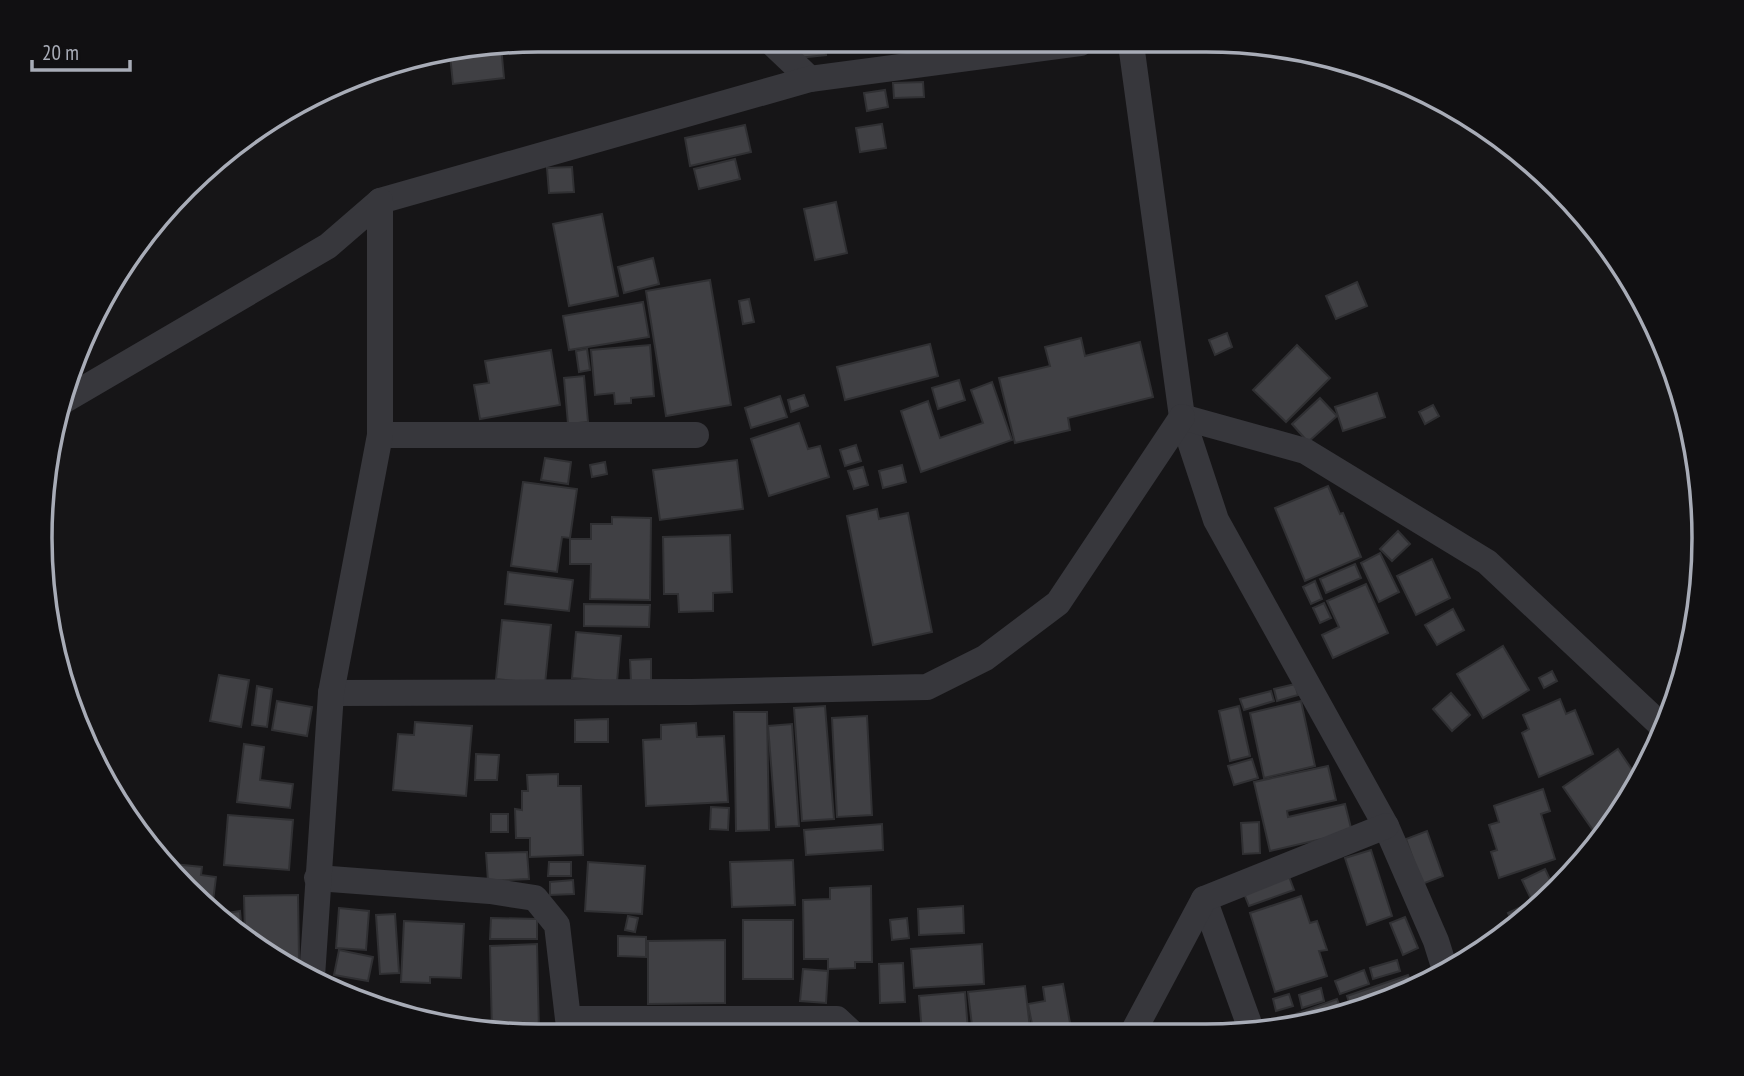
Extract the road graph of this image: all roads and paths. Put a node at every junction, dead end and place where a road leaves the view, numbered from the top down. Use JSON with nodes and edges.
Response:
{"nodes":[{"id":1,"x":782,"y":52,"type":"edge"},
{"id":2,"x":1012,"y":52,"type":"edge"},
{"id":3,"x":1132,"y":52,"type":"edge"},
{"id":4,"x":810,"y":79,"type":"junction"},
{"id":5,"x":380,"y":201,"type":"junction"},
{"id":6,"x":74,"y":394,"type":"edge"},
{"id":7,"x":1182,"y":418,"type":"junction"},
{"id":8,"x":380,"y":435,"type":"junction"},
{"id":9,"x":695,"y":435,"type":"dead end"},
{"id":10,"x":331,"y":693,"type":"junction"},
{"id":11,"x":1656,"y":721,"type":"edge"},
{"id":12,"x":1386,"y":826,"type":"junction"},
{"id":13,"x":317,"y":878,"type":"junction"},
{"id":14,"x":1205,"y":899,"type":"junction"},
{"id":15,"x":1442,"y":962,"type":"edge"},
{"id":16,"x":312,"y":967,"type":"edge"},
{"id":17,"x":1248,"y":1021,"type":"edge"},
{"id":18,"x":567,"y":1024,"type":"edge"},
{"id":19,"x":612,"y":1024,"type":"edge"},
{"id":20,"x":842,"y":1024,"type":"edge"},
{"id":21,"x":1137,"y":1024,"type":"edge"}],
"edges":[{"from":1,"to":4,"type":"street"},
{"from":2,"to":4,"type":"street"},
{"from":3,"to":7,"type":"street"},
{"from":4,"to":5,"type":"street"},
{"from":5,"to":6,"type":"street"},
{"from":5,"to":8,"type":"street"},
{"from":7,"to":10,"type":"street"},
{"from":7,"to":11,"type":"street"},
{"from":7,"to":12,"type":"street"},
{"from":8,"to":9,"type":"street"},
{"from":8,"to":10,"type":"street"},
{"from":10,"to":13,"type":"street"},
{"from":12,"to":14,"type":"street"},
{"from":12,"to":15,"type":"street"},
{"from":13,"to":16,"type":"street"},
{"from":13,"to":18,"type":"street"},
{"from":14,"to":17,"type":"street"},
{"from":14,"to":21,"type":"street"},
{"from":19,"to":20,"type":"street"}]}
